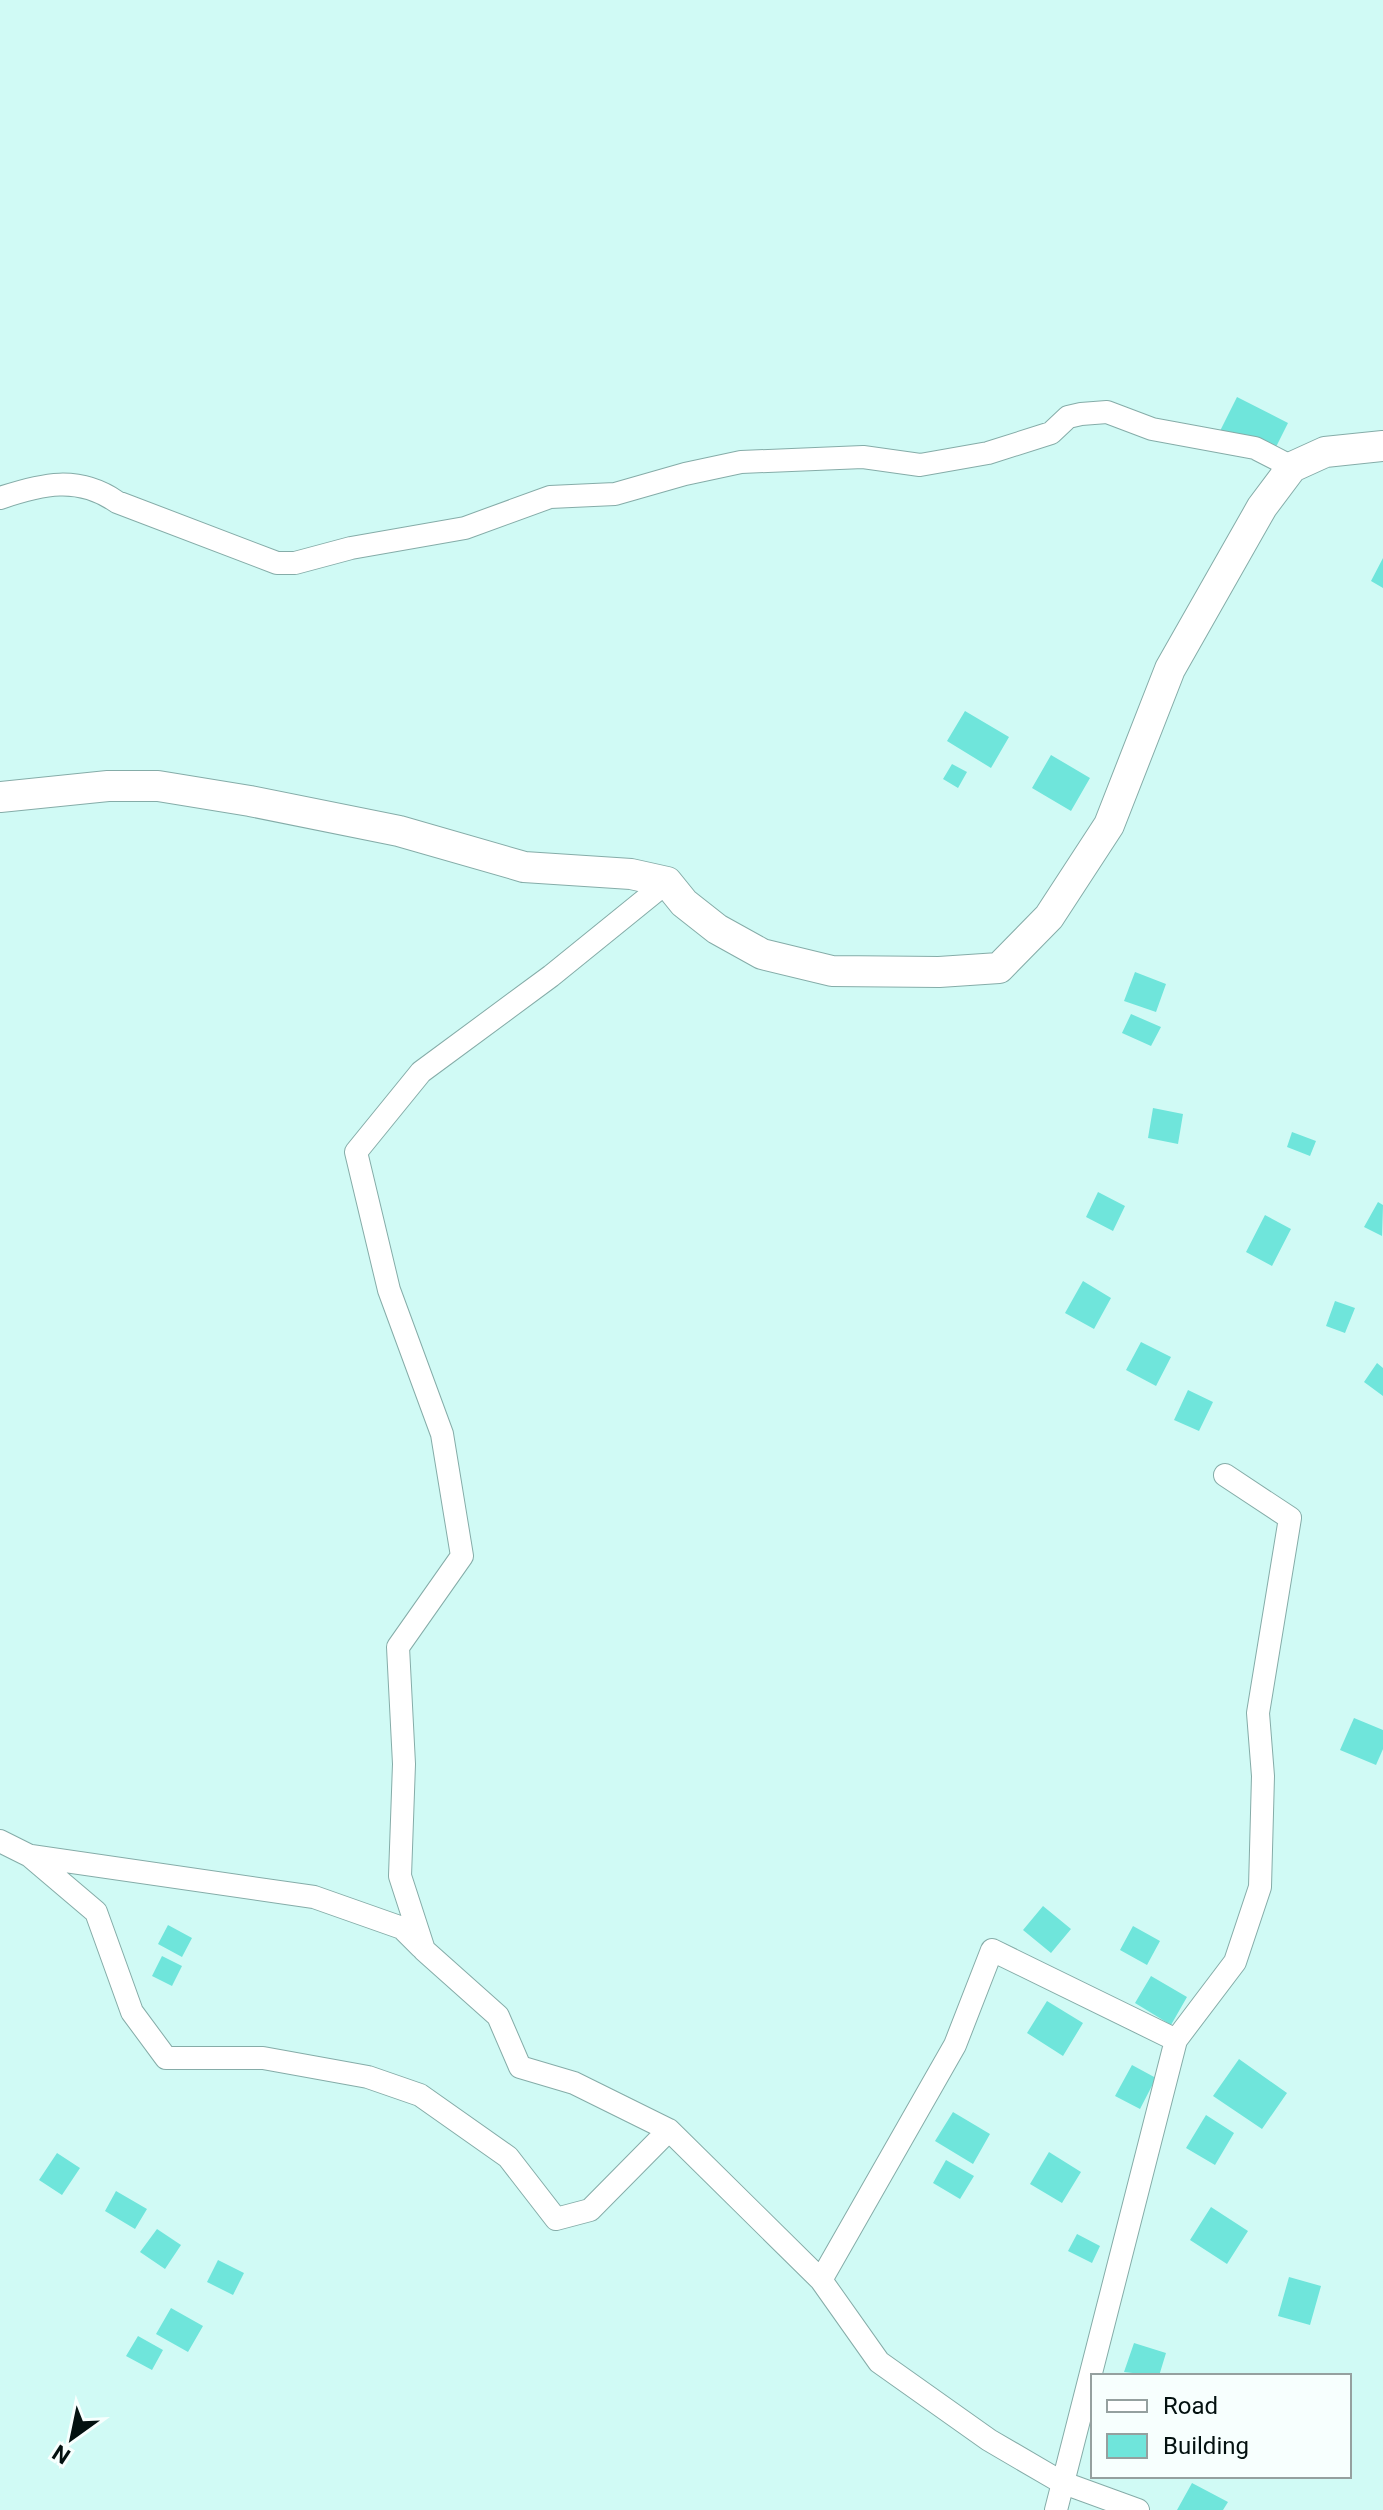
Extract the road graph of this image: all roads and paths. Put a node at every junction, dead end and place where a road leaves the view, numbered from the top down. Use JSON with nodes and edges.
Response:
{"nodes":[{"id":1,"x":1383,"y":446,"type":"edge"},
{"id":2,"x":1292,"y":467,"type":"junction"},
{"id":3,"x":0,"y":498,"type":"edge"},
{"id":4,"x":0,"y":797,"type":"edge"},
{"id":5,"x":667,"y":882,"type":"junction"},
{"id":6,"x":1225,"y":1475,"type":"dead end"},
{"id":7,"x":0,"y":1841,"type":"edge"},
{"id":8,"x":30,"y":1856,"type":"junction"},
{"id":9,"x":424,"y":1950,"type":"junction"},
{"id":10,"x":1176,"y":2040,"type":"junction"},
{"id":11,"x":669,"y":2130,"type":"junction"},
{"id":12,"x":821,"y":2280,"type":"junction"},
{"id":13,"x":1061,"y":2482,"type":"junction"},
{"id":14,"x":1056,"y":2510,"type":"edge"},
{"id":15,"x":1138,"y":2510,"type":"edge"}],
"edges":[{"from":1,"to":2,"type":"street"},
{"from":2,"to":3,"type":"street"},
{"from":2,"to":5,"type":"street"},
{"from":4,"to":5,"type":"street"},
{"from":5,"to":9,"type":"street"},
{"from":6,"to":10,"type":"street"},
{"from":7,"to":8,"type":"street"},
{"from":8,"to":9,"type":"street"},
{"from":8,"to":11,"type":"street"},
{"from":9,"to":11,"type":"street"},
{"from":10,"to":12,"type":"street"},
{"from":10,"to":13,"type":"street"},
{"from":11,"to":12,"type":"street"},
{"from":12,"to":13,"type":"street"},
{"from":13,"to":14,"type":"street"},
{"from":13,"to":15,"type":"street"}]}
